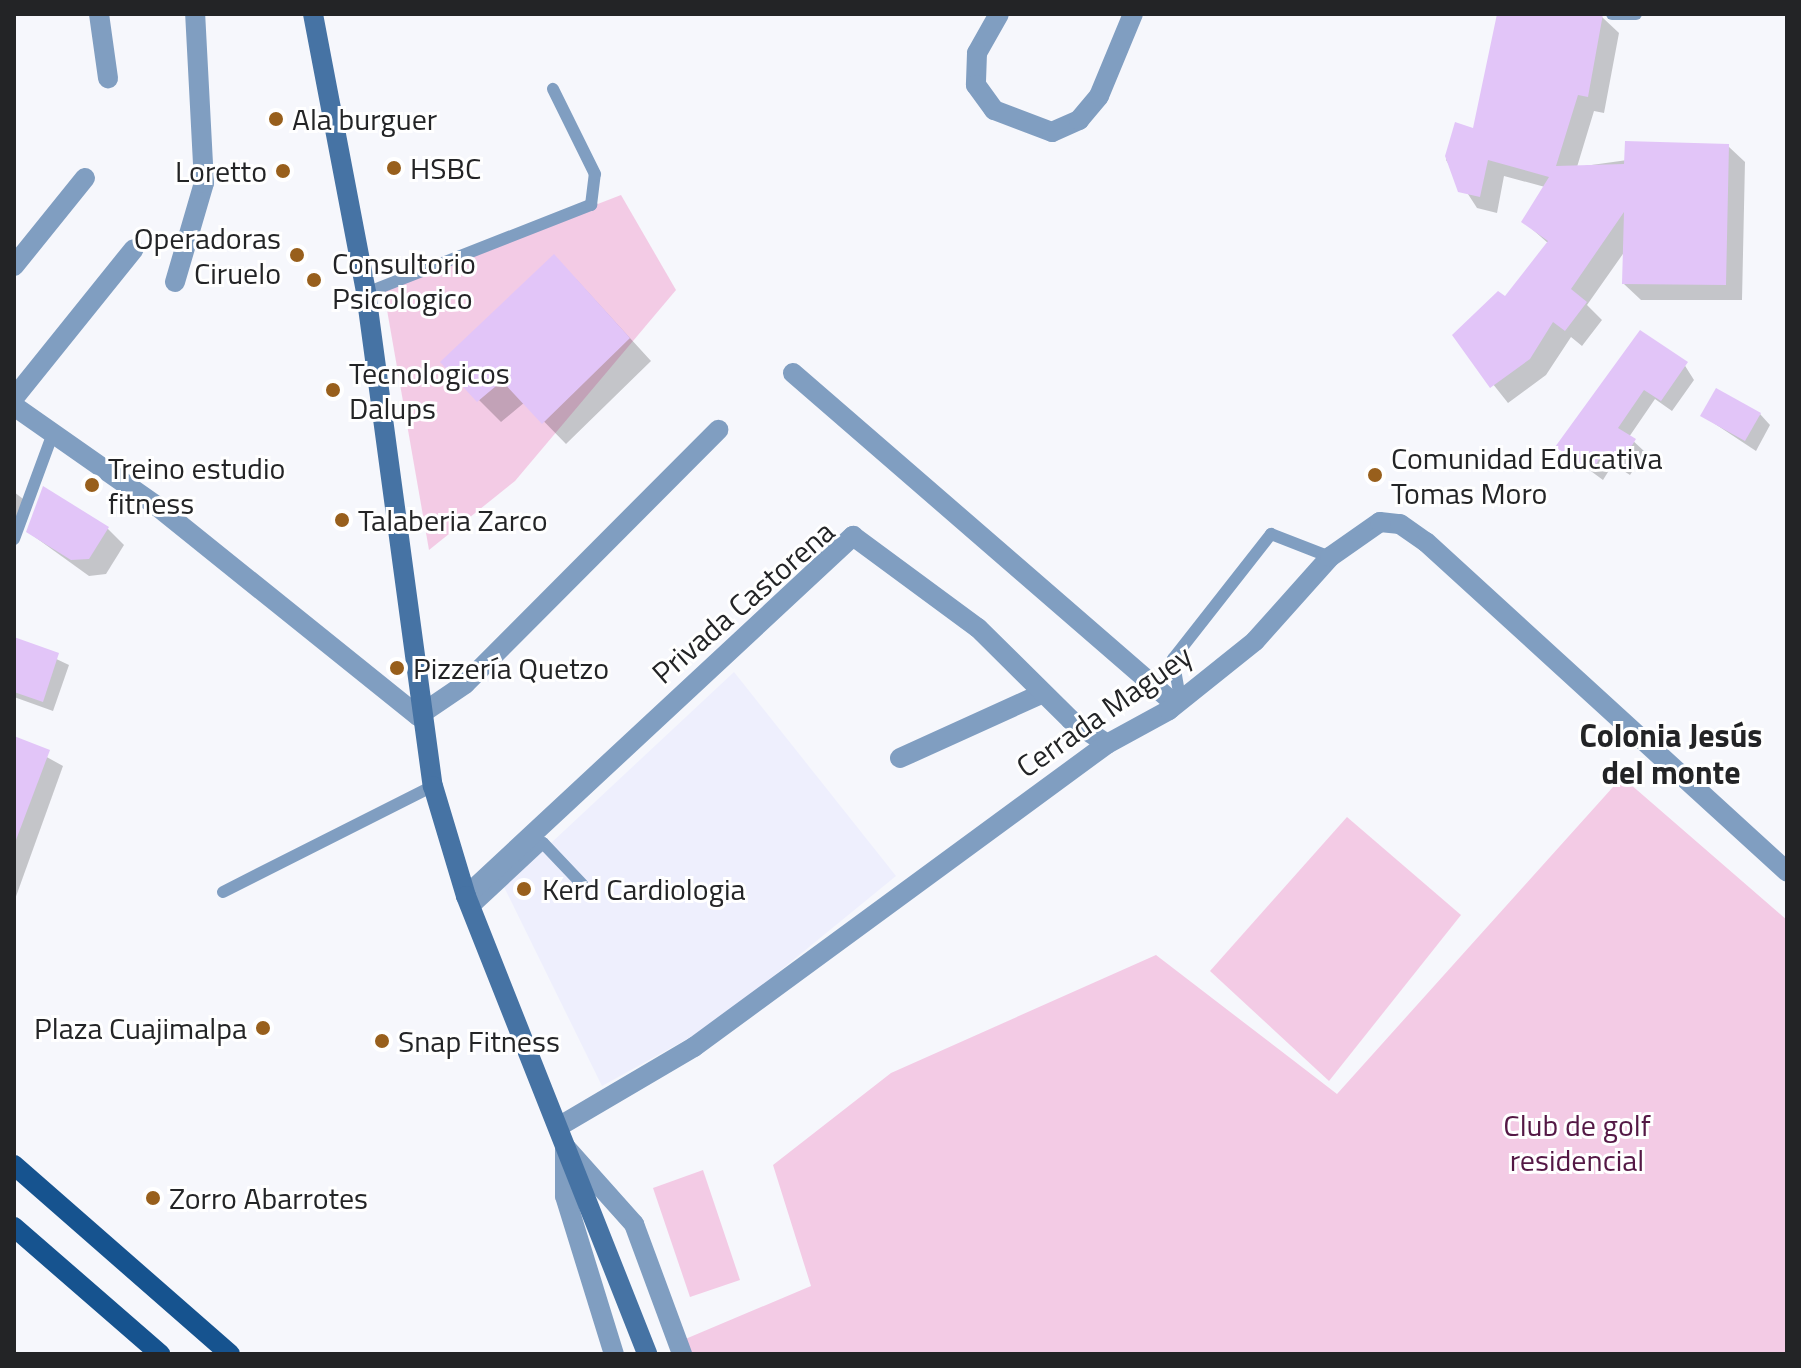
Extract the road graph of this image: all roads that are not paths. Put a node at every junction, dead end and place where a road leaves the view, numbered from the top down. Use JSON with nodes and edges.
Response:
{"nodes":[{"id":1,"x":99,"y":14,"type":"edge"},
{"id":2,"x":195,"y":14,"type":"edge"},
{"id":3,"x":313,"y":14,"type":"edge"},
{"id":4,"x":1133,"y":14,"type":"edge"},
{"id":5,"x":1612,"y":14,"type":"edge"},
{"id":6,"x":1636,"y":14,"type":"edge"},
{"id":7,"x":990,"y":17,"type":"edge"},
{"id":8,"x":108,"y":78,"type":"dead end"},
{"id":9,"x":553,"y":89,"type":"dead end"},
{"id":10,"x":85,"y":178,"type":"dead end"},
{"id":11,"x":134,"y":249,"type":"dead end"},
{"id":12,"x":14,"y":266,"type":"edge"},
{"id":13,"x":175,"y":282,"type":"dead end"},
{"id":14,"x":366,"y":293,"type":"junction"},
{"id":15,"x":793,"y":373,"type":"dead end"},
{"id":16,"x":14,"y":398,"type":"edge"},
{"id":17,"x":14,"y":406,"type":"edge"},
{"id":18,"x":718,"y":430,"type":"dead end"},
{"id":19,"x":53,"y":433,"type":"junction"},
{"id":20,"x":14,"y":539,"type":"edge"},
{"id":21,"x":1330,"y":557,"type":"junction"},
{"id":22,"x":1043,"y":693,"type":"junction"},
{"id":23,"x":1178,"y":701,"type":"junction"},
{"id":24,"x":418,"y":716,"type":"junction"},
{"id":25,"x":1107,"y":744,"type":"junction"},
{"id":26,"x":900,"y":758,"type":"dead end"},
{"id":27,"x":433,"y":786,"type":"junction"},
{"id":28,"x":1787,"y":872,"type":"edge"},
{"id":29,"x":582,"y":884,"type":"dead end"},
{"id":30,"x":223,"y":892,"type":"dead end"},
{"id":31,"x":469,"y":903,"type":"junction"},
{"id":32,"x":562,"y":1137,"type":"junction"},
{"id":33,"x":14,"y":1165,"type":"edge"},
{"id":34,"x":14,"y":1227,"type":"edge"},
{"id":35,"x":160,"y":1354,"type":"edge"},
{"id":36,"x":230,"y":1354,"type":"edge"},
{"id":37,"x":614,"y":1354,"type":"edge"},
{"id":38,"x":647,"y":1354,"type":"edge"},
{"id":39,"x":682,"y":1354,"type":"edge"}],
"edges":[{"from":1,"to":8,"type":"street"},
{"from":2,"to":13,"type":"street"},
{"from":3,"to":14,"type":"main road"},
{"from":4,"to":7,"type":"street"},
{"from":5,"to":6,"type":"lane"},
{"from":9,"to":14,"type":"lane"},
{"from":10,"to":12,"type":"street"},
{"from":11,"to":16,"type":"street"},
{"from":14,"to":24,"type":"main road"},
{"from":15,"to":23,"type":"street"},
{"from":17,"to":19,"type":"street"},
{"from":18,"to":24,"type":"street"},
{"from":19,"to":20,"type":"lane"},
{"from":19,"to":24,"type":"street"},
{"from":21,"to":23,"type":"street","name":"Cerrada Maguey"},
{"from":21,"to":23,"type":"lane"},
{"from":21,"to":28,"type":"street","name":"Cerrada Maguey"},
{"from":22,"to":25,"type":"street","name":"Privada Castorena"},
{"from":22,"to":26,"type":"street"},
{"from":22,"to":31,"type":"street","name":"Privada Castorena"},
{"from":23,"to":25,"type":"street","name":"Cerrada Maguey"},
{"from":24,"to":27,"type":"main road"},
{"from":25,"to":32,"type":"street","name":"Cerrada Maguey"},
{"from":27,"to":30,"type":"lane"},
{"from":27,"to":31,"type":"main road"},
{"from":29,"to":31,"type":"lane"},
{"from":31,"to":32,"type":"main road"},
{"from":32,"to":37,"type":"street"},
{"from":32,"to":38,"type":"main road"},
{"from":32,"to":39,"type":"street"},
{"from":33,"to":36,"type":"main road"},
{"from":34,"to":35,"type":"main road"}]}
